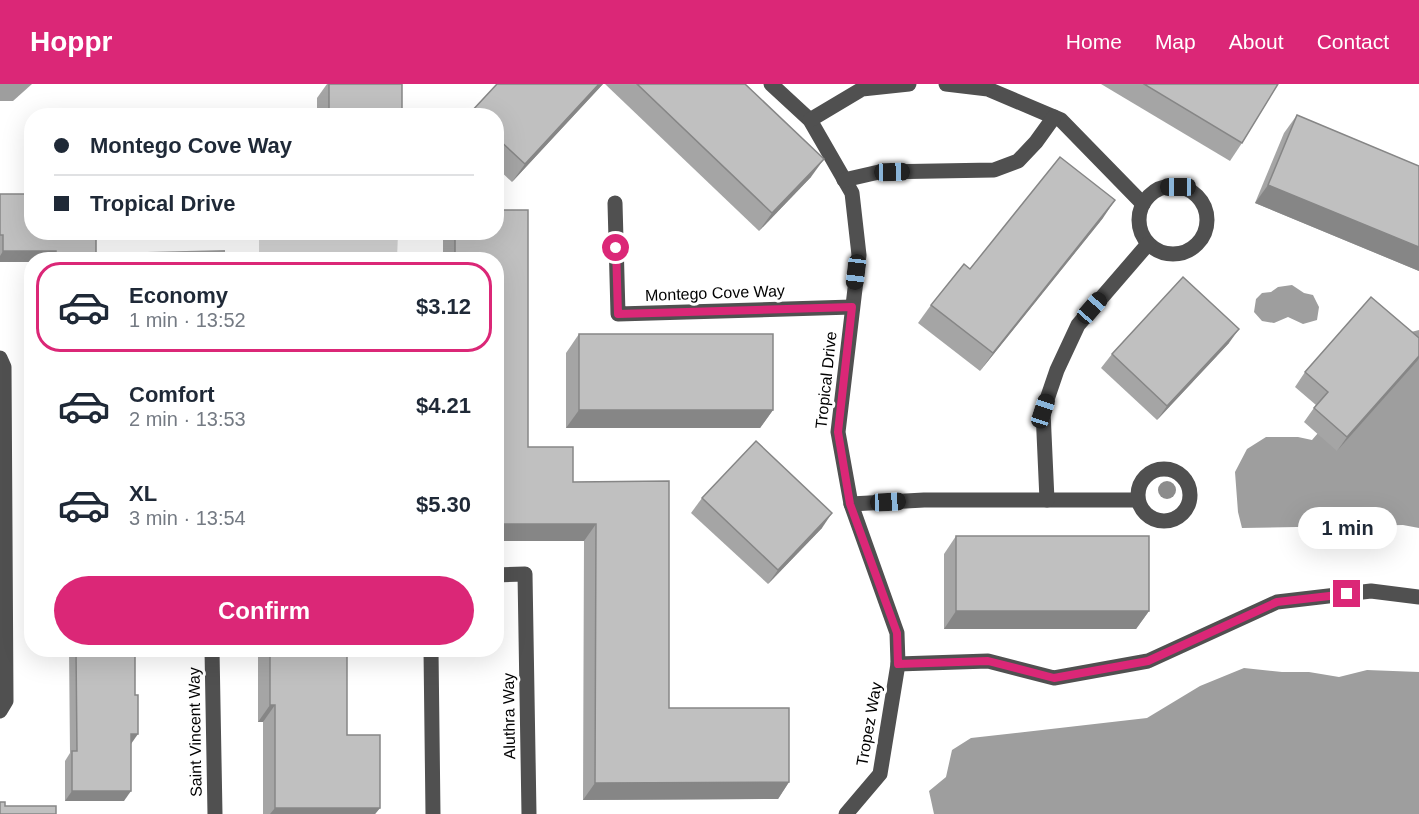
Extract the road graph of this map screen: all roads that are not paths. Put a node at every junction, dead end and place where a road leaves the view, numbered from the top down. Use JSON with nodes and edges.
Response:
{"nodes":[{"id":1,"x":771,"y":84,"type":"edge"},
{"id":2,"x":909,"y":84,"type":"edge"},
{"id":3,"x":946,"y":84,"type":"edge"},
{"id":4,"x":1054,"y":117,"type":"junction"},
{"id":5,"x":810,"y":120,"type":"junction"},
{"id":6,"x":844,"y":180,"type":"junction"},
{"id":7,"x":615,"y":203,"type":"dead end"},
{"id":8,"x":1143,"y":204,"type":"junction"},
{"id":9,"x":1149,"y":244,"type":"junction"},
{"id":10,"x":852,"y":307,"type":"junction"},
{"id":11,"x":0,"y":358,"type":"edge"},
{"id":12,"x":1047,"y":500,"type":"junction"},
{"id":13,"x":1138,"y":500,"type":"dead end"},
{"id":14,"x":850,"y":504,"type":"junction"},
{"id":15,"x":504,"y":575,"type":"edge"},
{"id":16,"x":1419,"y":597,"type":"edge"},
{"id":17,"x":212,"y":657,"type":"edge"},
{"id":18,"x":430,"y":657,"type":"edge"},
{"id":19,"x":898,"y":664,"type":"junction"},
{"id":20,"x":0,"y":711,"type":"edge"},
{"id":21,"x":215,"y":814,"type":"edge"},
{"id":22,"x":434,"y":814,"type":"edge"},
{"id":23,"x":529,"y":814,"type":"edge"},
{"id":24,"x":846,"y":814,"type":"edge"}],
"edges":[{"from":1,"to":5,"type":"street","name":"Tropical Drive"},
{"from":2,"to":5,"type":"street"},
{"from":3,"to":4,"type":"street"},
{"from":4,"to":6,"type":"street"},
{"from":4,"to":8,"type":"street"},
{"from":5,"to":6,"type":"street","name":"Tropical Drive"},
{"from":6,"to":10,"type":"street","name":"Tropical Drive"},
{"from":7,"to":10,"type":"street","name":"Montego Cove Way"},
{"from":8,"to":9,"type":"street"},
{"from":8,"to":9,"type":"street"},
{"from":9,"to":12,"type":"street"},
{"from":10,"to":14,"type":"street","name":"Tropical Drive"},
{"from":11,"to":20,"type":"street"},
{"from":12,"to":13,"type":"street"},
{"from":12,"to":14,"type":"street"},
{"from":14,"to":19,"type":"street","name":"Tropical Drive"},
{"from":15,"to":23,"type":"street","name":"Aluthra Way"},
{"from":16,"to":19,"type":"street"},
{"from":17,"to":21,"type":"street","name":"Saint Vincent Way"},
{"from":18,"to":22,"type":"street"},
{"from":19,"to":24,"type":"street","name":"Tropez Way"}]}
